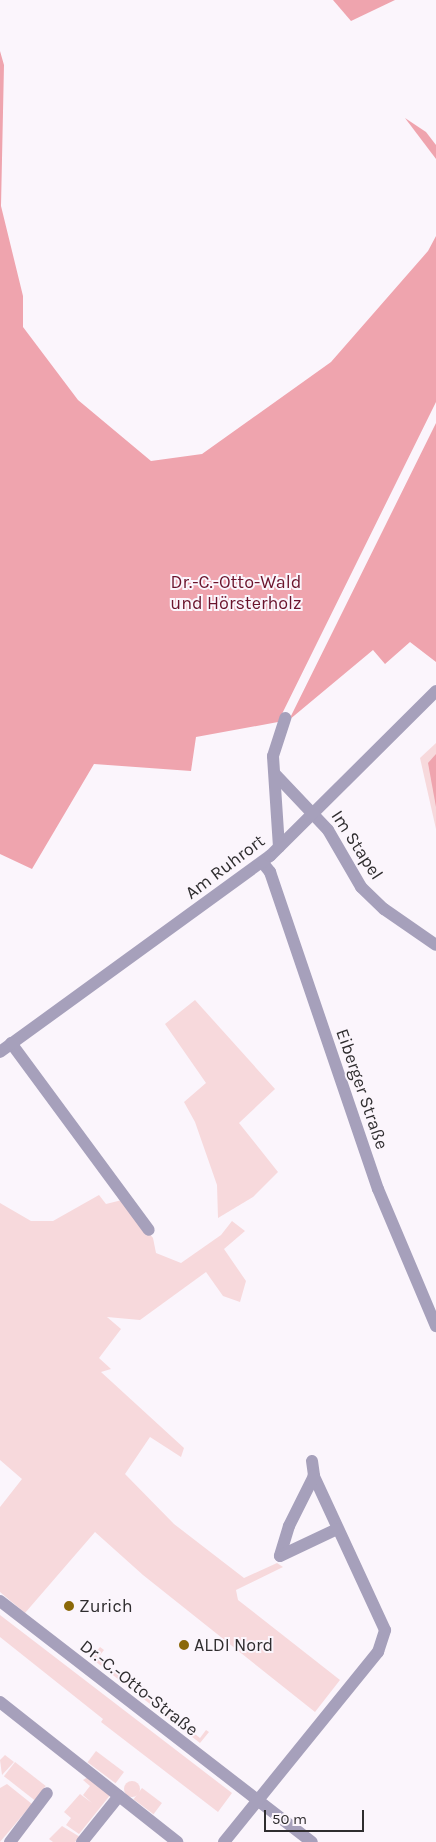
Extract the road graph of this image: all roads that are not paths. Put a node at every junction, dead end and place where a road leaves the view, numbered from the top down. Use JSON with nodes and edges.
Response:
{"nodes":[{"id":1,"x":436,"y":691,"type":"edge"},
{"id":2,"x":285,"y":718,"type":"dead end"},
{"id":3,"x":275,"y":774,"type":"junction"},
{"id":4,"x":315,"y":813,"type":"junction"},
{"id":5,"x":280,"y":848,"type":"junction"},
{"id":6,"x":262,"y":862,"type":"junction"},
{"id":7,"x":436,"y":945,"type":"edge"},
{"id":8,"x":11,"y":1043,"type":"junction"},
{"id":9,"x":0,"y":1052,"type":"edge"},
{"id":10,"x":149,"y":1230,"type":"dead end"},
{"id":11,"x":436,"y":1326,"type":"edge"},
{"id":12,"x":312,"y":1460,"type":"dead end"},
{"id":13,"x":314,"y":1476,"type":"junction"},
{"id":14,"x":338,"y":1529,"type":"junction"},
{"id":15,"x":0,"y":1601,"type":"edge"},
{"id":16,"x":0,"y":1702,"type":"edge"},
{"id":17,"x":47,"y":1793,"type":"dead end"},
{"id":18,"x":119,"y":1796,"type":"junction"},
{"id":19,"x":258,"y":1802,"type":"junction"},
{"id":20,"x":14,"y":1841,"type":"edge"},
{"id":21,"x":82,"y":1842,"type":"edge"},
{"id":22,"x":177,"y":1842,"type":"edge"},
{"id":23,"x":224,"y":1842,"type":"edge"},
{"id":24,"x":312,"y":1842,"type":"edge"}],
"edges":[{"from":1,"to":4,"type":"street","name":"Am Ruhrort"},
{"from":2,"to":3,"type":"street"},
{"from":3,"to":4,"type":"street","name":"Im Stapel"},
{"from":3,"to":5,"type":"street"},
{"from":4,"to":5,"type":"street","name":"Am Ruhrort"},
{"from":4,"to":7,"type":"street","name":"Im Stapel"},
{"from":5,"to":6,"type":"street","name":"Am Ruhrort"},
{"from":6,"to":8,"type":"street","name":"Am Ruhrort"},
{"from":6,"to":11,"type":"street","name":"Eiberger Straße"},
{"from":8,"to":9,"type":"street","name":"Am Ruhrort"},
{"from":8,"to":10,"type":"street"},
{"from":12,"to":13,"type":"street"},
{"from":13,"to":14,"type":"street"},
{"from":13,"to":14,"type":"street"},
{"from":14,"to":19,"type":"street"},
{"from":15,"to":19,"type":"street","name":"Dr.-C.-Otto-Straße"},
{"from":16,"to":18,"type":"street"},
{"from":17,"to":20,"type":"street"},
{"from":18,"to":21,"type":"street"},
{"from":18,"to":22,"type":"street"},
{"from":19,"to":23,"type":"street"},
{"from":19,"to":24,"type":"street","name":"Dr.-C.-Otto-Straße"}]}
